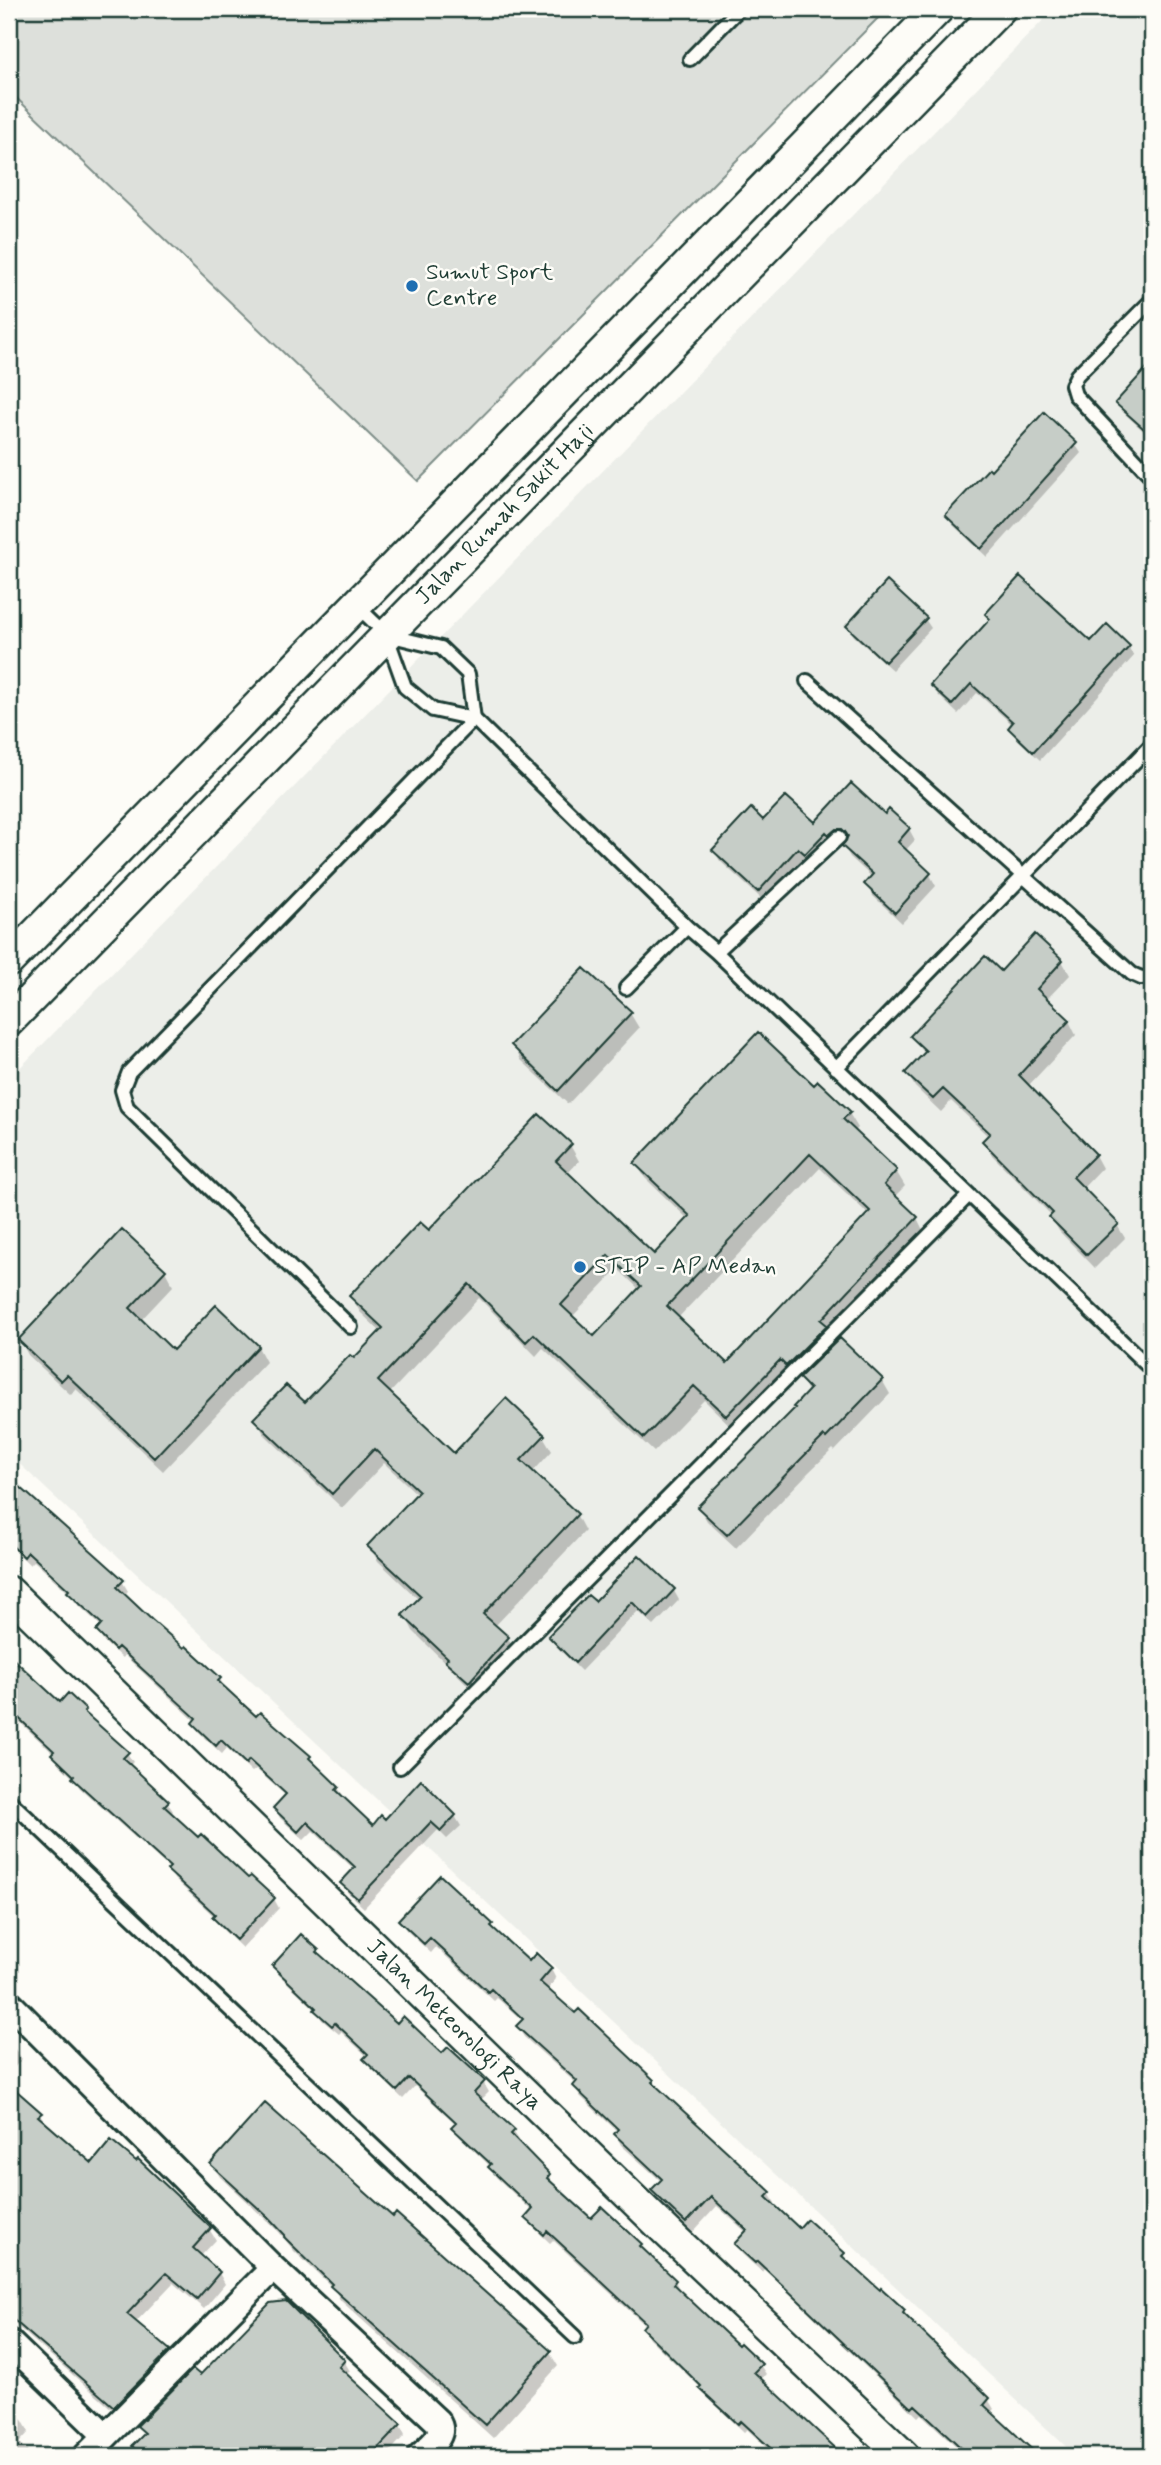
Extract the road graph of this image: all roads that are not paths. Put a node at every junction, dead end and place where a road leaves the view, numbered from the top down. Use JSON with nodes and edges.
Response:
{"nodes":[{"id":1,"x":739,"y":9,"type":"edge"},
{"id":2,"x":938,"y":9,"type":"edge"},
{"id":3,"x":1000,"y":9,"type":"edge"},
{"id":4,"x":690,"y":59,"type":"dead end"},
{"id":5,"x":1152,"y":300,"type":"edge"},
{"id":6,"x":1152,"y":477,"type":"edge"},
{"id":7,"x":356,"y":605,"type":"junction"},
{"id":8,"x":386,"y":634,"type":"junction"},
{"id":9,"x":807,"y":681,"type":"dead end"},
{"id":10,"x":474,"y":719,"type":"junction"},
{"id":11,"x":1152,"y":744,"type":"edge"},
{"id":12,"x":839,"y":837,"type":"dead end"},
{"id":13,"x":1025,"y":875,"type":"junction"},
{"id":14,"x":687,"y":927,"type":"junction"},
{"id":15,"x":716,"y":952,"type":"junction"},
{"id":16,"x":9,"y":961,"type":"edge"},
{"id":17,"x":1152,"y":977,"type":"edge"},
{"id":18,"x":626,"y":988,"type":"dead end"},
{"id":19,"x":9,"y":1021,"type":"edge"},
{"id":20,"x":836,"y":1068,"type":"junction"},
{"id":21,"x":969,"y":1195,"type":"junction"},
{"id":22,"x":351,"y":1327,"type":"dead end"},
{"id":23,"x":1152,"y":1370,"type":"edge"},
{"id":24,"x":9,"y":1592,"type":"edge"},
{"id":25,"x":400,"y":1766,"type":"dead end"},
{"id":26,"x":9,"y":1800,"type":"edge"},
{"id":27,"x":9,"y":2003,"type":"edge"},
{"id":28,"x":273,"y":2268,"type":"junction"},
{"id":29,"x":575,"y":2337,"type":"dead end"},
{"id":30,"x":9,"y":2342,"type":"edge"},
{"id":31,"x":106,"y":2436,"type":"junction"},
{"id":32,"x":86,"y":2456,"type":"edge"},
{"id":33,"x":420,"y":2456,"type":"edge"},
{"id":34,"x":904,"y":2456,"type":"edge"}],
"edges":[{"from":1,"to":4,"type":"lane"},
{"from":2,"to":7,"type":"street","name":"Jalan Rumah Sakit Haji"},
{"from":3,"to":8,"type":"street","name":"Jalan Rumah Sakit Haji"},
{"from":5,"to":6,"type":"lane"},
{"from":7,"to":8,"type":"lane"},
{"from":7,"to":16,"type":"street","name":"Jalan Rumah Sakit Haji"},
{"from":8,"to":10,"type":"lane"},
{"from":8,"to":10,"type":"lane"},
{"from":8,"to":19,"type":"street","name":"Jalan Rumah Sakit Haji"},
{"from":9,"to":13,"type":"lane"},
{"from":10,"to":14,"type":"lane"},
{"from":10,"to":22,"type":"lane"},
{"from":11,"to":13,"type":"lane"},
{"from":12,"to":15,"type":"lane"},
{"from":13,"to":17,"type":"lane"},
{"from":13,"to":20,"type":"lane"},
{"from":14,"to":15,"type":"lane"},
{"from":14,"to":18,"type":"lane"},
{"from":15,"to":20,"type":"lane"},
{"from":20,"to":21,"type":"lane"},
{"from":21,"to":23,"type":"lane"},
{"from":21,"to":25,"type":"lane"},
{"from":24,"to":34,"type":"street","name":"Jalan Meteorologi Raya"},
{"from":26,"to":29,"type":"lane"},
{"from":27,"to":28,"type":"street"},
{"from":28,"to":31,"type":"street"},
{"from":28,"to":33,"type":"street"},
{"from":30,"to":31,"type":"street"},
{"from":31,"to":32,"type":"street"}]}
